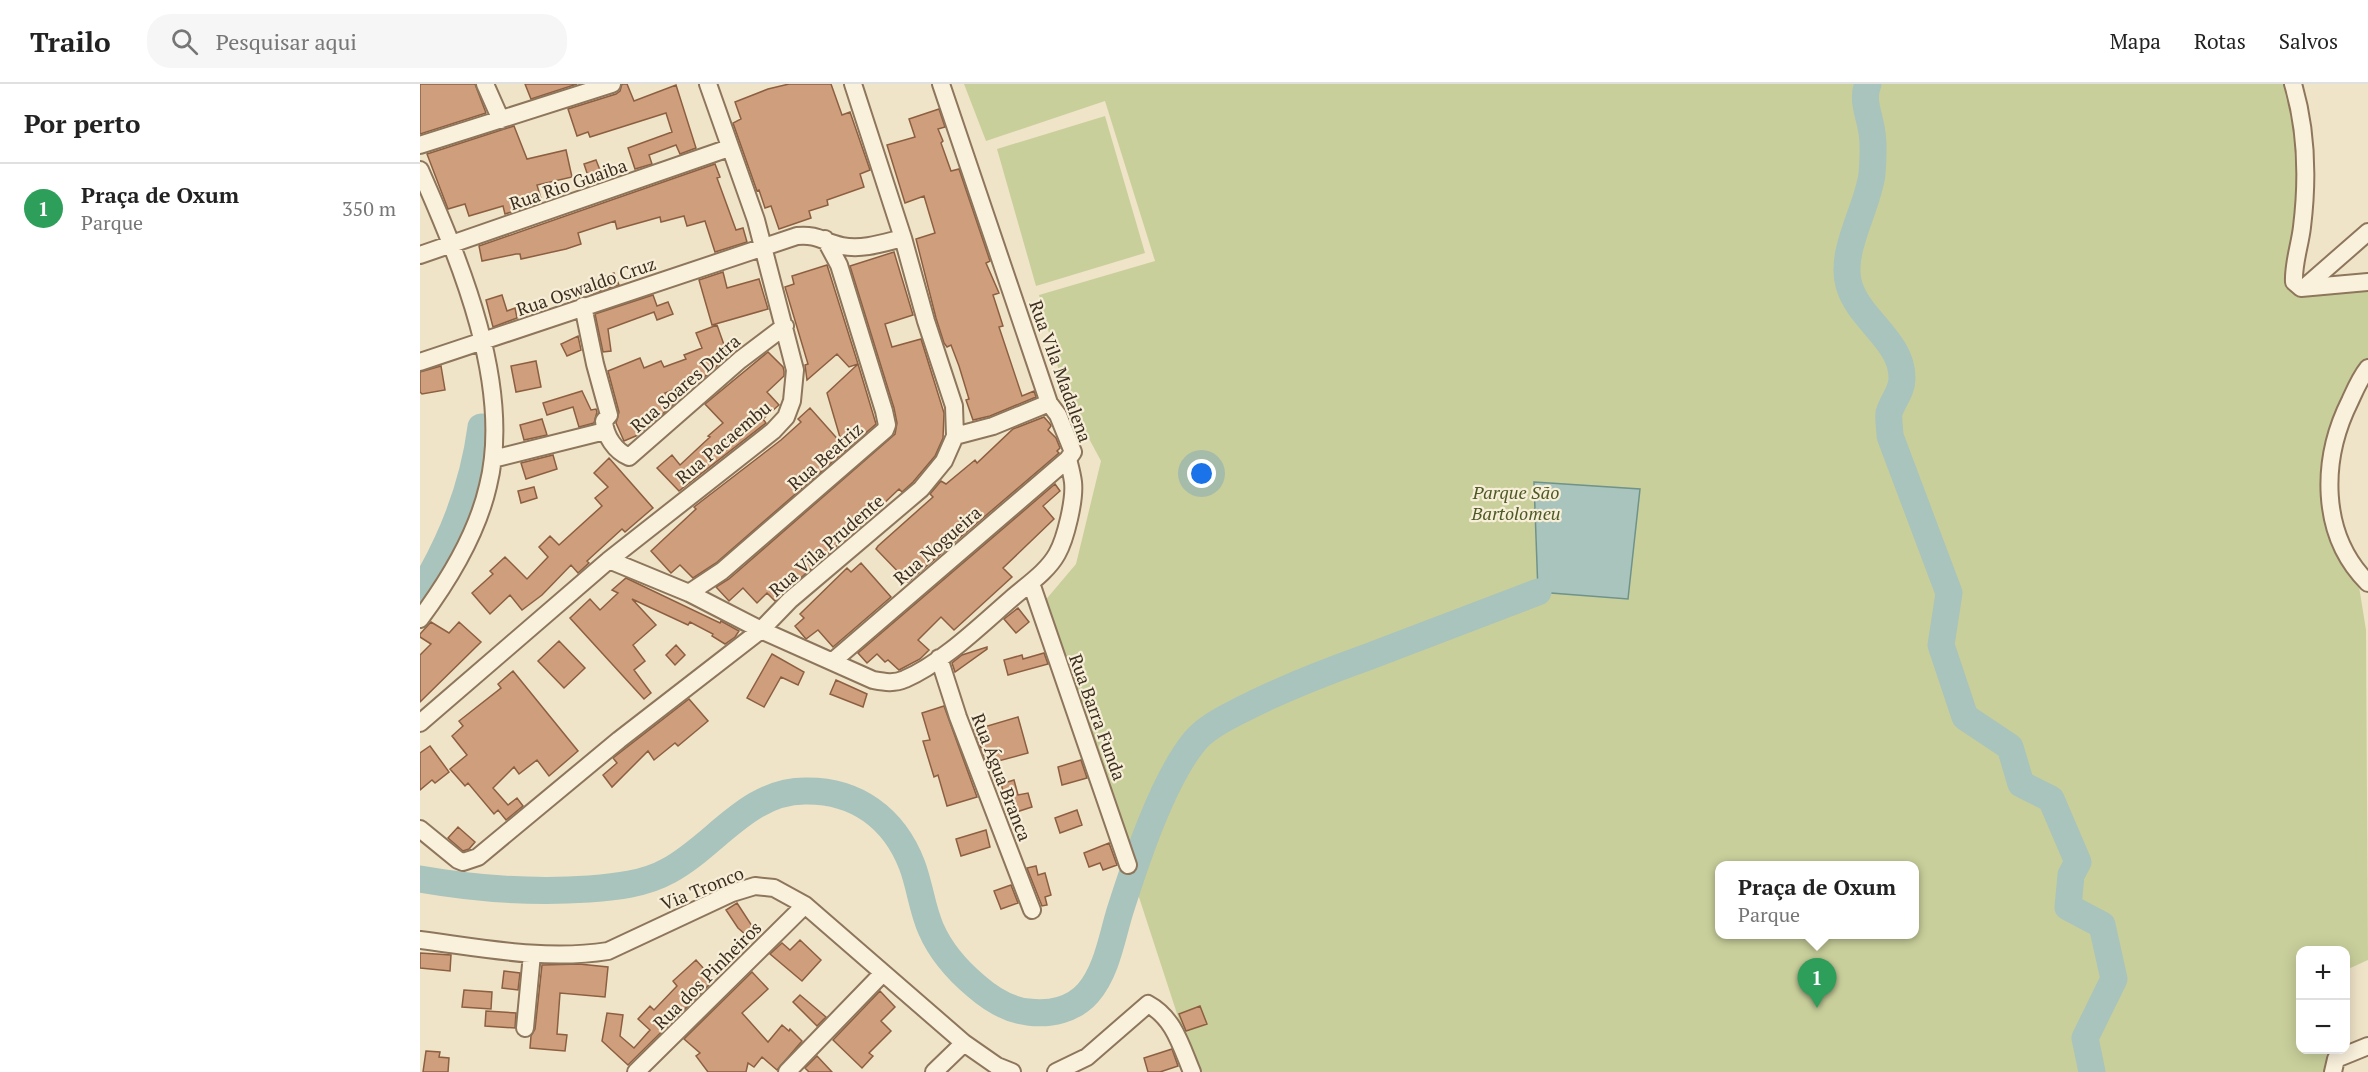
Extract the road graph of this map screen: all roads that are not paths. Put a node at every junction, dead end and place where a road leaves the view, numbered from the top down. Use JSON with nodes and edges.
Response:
{"nodes":[{"id":1,"x":485,"y":84,"type":"edge"},
{"id":2,"x":612,"y":84,"type":"edge"},
{"id":3,"x":708,"y":84,"type":"edge"},
{"id":4,"x":853,"y":84,"type":"edge"},
{"id":5,"x":941,"y":84,"type":"edge"},
{"id":6,"x":2293,"y":84,"type":"edge"},
{"id":7,"x":501,"y":120,"type":"junction"},
{"id":8,"x":420,"y":145,"type":"edge"},
{"id":9,"x":729,"y":148,"type":"junction"},
{"id":10,"x":420,"y":170,"type":"edge"},
{"id":11,"x":2368,"y":232,"type":"edge"},
{"id":12,"x":903,"y":238,"type":"junction"},
{"id":13,"x":825,"y":239,"type":"junction"},
{"id":14,"x":453,"y":245,"type":"junction"},
{"id":15,"x":764,"y":248,"type":"junction"},
{"id":16,"x":420,"y":255,"type":"edge"},
{"id":17,"x":2368,"y":282,"type":"edge"},
{"id":18,"x":2305,"y":287,"type":"junction"},
{"id":19,"x":583,"y":306,"type":"junction"},
{"id":20,"x":785,"y":326,"type":"junction"},
{"id":21,"x":482,"y":342,"type":"junction"},
{"id":22,"x":420,"y":362,"type":"edge"},
{"id":23,"x":2368,"y":368,"type":"edge"},
{"id":24,"x":1049,"y":403,"type":"junction"},
{"id":25,"x":604,"y":431,"type":"junction"},
{"id":26,"x":955,"y":436,"type":"junction"},
{"id":27,"x":493,"y":459,"type":"junction"},
{"id":28,"x":1068,"y":459,"type":"junction"},
{"id":29,"x":609,"y":560,"type":"junction"},
{"id":30,"x":1031,"y":583,"type":"junction"},
{"id":31,"x":2368,"y":583,"type":"edge"},
{"id":32,"x":689,"y":593,"type":"junction"},
{"id":33,"x":420,"y":620,"type":"edge"},
{"id":34,"x":761,"y":630,"type":"junction"},
{"id":35,"x":939,"y":658,"type":"junction"},
{"id":36,"x":833,"y":661,"type":"junction"},
{"id":37,"x":420,"y":723,"type":"edge"},
{"id":38,"x":420,"y":829,"type":"edge"},
{"id":39,"x":1128,"y":865,"type":"dead end"},
{"id":40,"x":806,"y":905,"type":"junction"},
{"id":41,"x":1032,"y":910,"type":"dead end"},
{"id":42,"x":420,"y":940,"type":"edge"},
{"id":43,"x":532,"y":954,"type":"junction"},
{"id":44,"x":882,"y":974,"type":"junction"},
{"id":45,"x":525,"y":1028,"type":"dead end"},
{"id":46,"x":964,"y":1043,"type":"junction"},
{"id":47,"x":2368,"y":1046,"type":"edge"},
{"id":48,"x":1089,"y":1065,"type":"edge"},
{"id":49,"x":636,"y":1072,"type":"edge"},
{"id":50,"x":787,"y":1072,"type":"edge"},
{"id":51,"x":934,"y":1072,"type":"edge"},
{"id":52,"x":1012,"y":1072,"type":"edge"},
{"id":53,"x":1056,"y":1072,"type":"edge"},
{"id":54,"x":1192,"y":1072,"type":"edge"},
{"id":55,"x":2333,"y":1072,"type":"edge"}],
"edges":[{"from":1,"to":7,"type":"street"},
{"from":2,"to":7,"type":"street"},
{"from":3,"to":9,"type":"street","name":"Rua Pacaembu"},
{"from":4,"to":12,"type":"street","name":"Rua Vila Prudente"},
{"from":5,"to":24,"type":"street","name":"Rua Vila Madalena"},
{"from":6,"to":18,"type":"street"},
{"from":7,"to":8,"type":"street"},
{"from":9,"to":14,"type":"street","name":"Rua Rio Guaiba"},
{"from":9,"to":15,"type":"street","name":"Rua Pacaembu"},
{"from":10,"to":14,"type":"street"},
{"from":11,"to":18,"type":"street"},
{"from":12,"to":13,"type":"street"},
{"from":12,"to":26,"type":"street","name":"Rua Vila Prudente"},
{"from":13,"to":15,"type":"street"},
{"from":13,"to":32,"type":"street","name":"Rua Beatriz"},
{"from":14,"to":16,"type":"street","name":"Rua Rio Guaiba"},
{"from":14,"to":21,"type":"street"},
{"from":15,"to":19,"type":"street","name":"Rua Oswaldo Cruz"},
{"from":15,"to":20,"type":"street","name":"Rua Pacaembu"},
{"from":17,"to":18,"type":"street"},
{"from":19,"to":21,"type":"street","name":"Rua Oswaldo Cruz"},
{"from":19,"to":25,"type":"street","name":"Rua Soares Dutra"},
{"from":20,"to":25,"type":"street","name":"Rua Soares Dutra"},
{"from":20,"to":29,"type":"street","name":"Rua Pacaembu"},
{"from":21,"to":22,"type":"street","name":"Rua Oswaldo Cruz"},
{"from":21,"to":27,"type":"street"},
{"from":23,"to":31,"type":"street"},
{"from":24,"to":26,"type":"street"},
{"from":24,"to":28,"type":"street","name":"Rua Vila Madalena"},
{"from":25,"to":27,"type":"street"},
{"from":26,"to":34,"type":"street","name":"Rua Vila Prudente"},
{"from":27,"to":33,"type":"street"},
{"from":28,"to":30,"type":"street","name":"Rua Vila Madalena"},
{"from":28,"to":36,"type":"street","name":"Rua Nogueira"},
{"from":29,"to":32,"type":"street","name":"Rua Vila Madalena"},
{"from":29,"to":37,"type":"street","name":"Rua Pacaembu"},
{"from":30,"to":35,"type":"street","name":"Rua Vila Madalena"},
{"from":30,"to":39,"type":"street","name":"Rua Barra Funda"},
{"from":32,"to":34,"type":"street","name":"Rua Vila Madalena"},
{"from":34,"to":36,"type":"street","name":"Rua Vila Madalena"},
{"from":34,"to":38,"type":"street","name":"Rua Vila Prudente"},
{"from":35,"to":36,"type":"street","name":"Rua Vila Madalena"},
{"from":35,"to":41,"type":"street","name":"Rua Água Branca"},
{"from":40,"to":43,"type":"street","name":"Via Tronco"},
{"from":40,"to":44,"type":"street","name":"Via Tronco"},
{"from":40,"to":49,"type":"street","name":"Rua dos Pinheiros"},
{"from":42,"to":43,"type":"street","name":"Via Tronco"},
{"from":43,"to":45,"type":"street"},
{"from":44,"to":46,"type":"street","name":"Via Tronco"},
{"from":44,"to":50,"type":"street"},
{"from":46,"to":51,"type":"street"},
{"from":46,"to":52,"type":"street","name":"Via Tronco"},
{"from":47,"to":55,"type":"street"},
{"from":48,"to":53,"type":"street"},
{"from":48,"to":54,"type":"street"}]}
